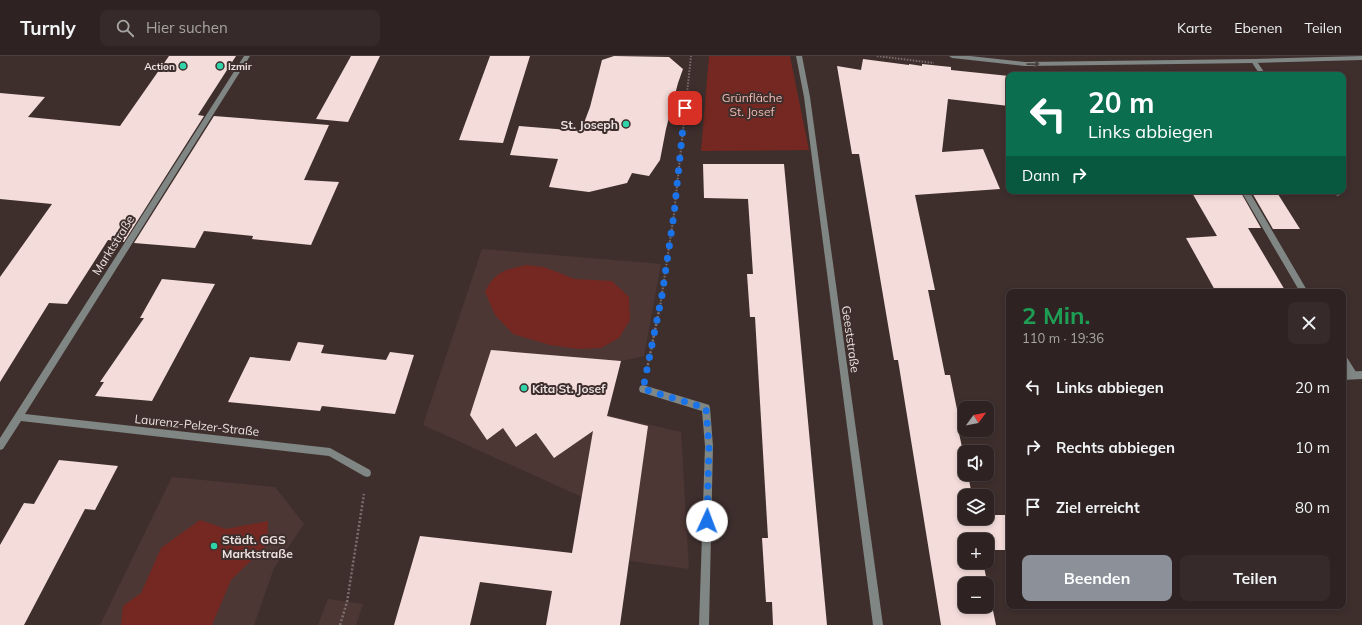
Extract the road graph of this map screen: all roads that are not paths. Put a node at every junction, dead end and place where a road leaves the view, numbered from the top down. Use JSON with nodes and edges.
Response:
{"nodes":[{"id":1,"x":247,"y":56,"type":"edge"},
{"id":2,"x":799,"y":56,"type":"edge"},
{"id":3,"x":952,"y":56,"type":"edge"},
{"id":4,"x":1362,"y":58,"type":"edge"},
{"id":5,"x":1254,"y":61,"type":"junction"},
{"id":6,"x":1261,"y":72,"type":"edge"},
{"id":7,"x":1247,"y":194,"type":"edge"},
{"id":8,"x":1302,"y":289,"type":"edge"},
{"id":9,"x":1346,"y":361,"type":"edge"},
{"id":10,"x":1358,"y":375,"type":"edge"},
{"id":11,"x":1346,"y":376,"type":"edge"},
{"id":12,"x":643,"y":389,"type":"road end"},
{"id":13,"x":18,"y":417,"type":"junction"},
{"id":14,"x":0,"y":446,"type":"edge"},
{"id":15,"x":367,"y":473,"type":"road end"},
{"id":16,"x":704,"y":625,"type":"edge"},
{"id":17,"x":878,"y":625,"type":"edge"}],
"edges":[{"from":1,"to":13,"type":"street","name":"Marktstraße"},
{"from":2,"to":17,"type":"street","name":"Geeststraße"},
{"from":3,"to":5,"type":"street","one_way":true},
{"from":4,"to":5,"type":"street"},
{"from":5,"to":6,"type":"street"},
{"from":7,"to":8,"type":"street"},
{"from":9,"to":10,"type":"street"},
{"from":10,"to":11,"type":"street"},
{"from":12,"to":16,"type":"street"},
{"from":13,"to":14,"type":"street","name":"Marktstraße"},
{"from":13,"to":15,"type":"street","name":"Laurenz-Pelzer-Straße"}]}
